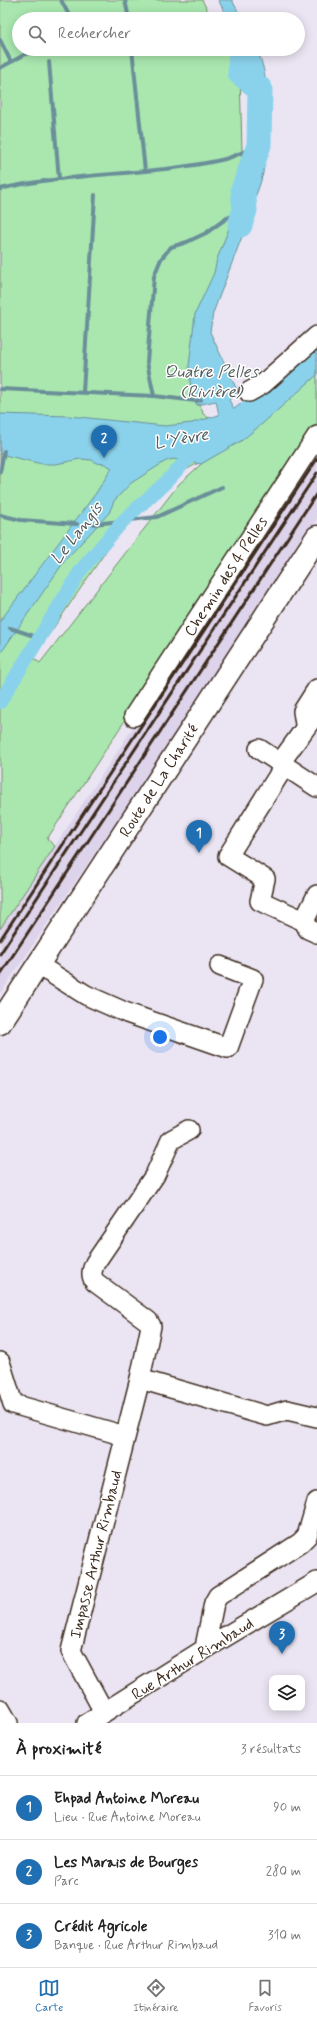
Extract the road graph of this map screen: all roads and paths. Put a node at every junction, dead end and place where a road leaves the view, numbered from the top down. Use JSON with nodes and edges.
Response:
{"nodes":[{"id":1,"x":317,"y":336,"type":"edge"},
{"id":2,"x":248,"y":392,"type":"dead end"},
{"id":3,"x":317,"y":436,"type":"edge"},
{"id":4,"x":317,"y":536,"type":"edge"},
{"id":5,"x":317,"y":689,"type":"edge"},
{"id":6,"x":134,"y":716,"type":"dead end"},
{"id":7,"x":311,"y":719,"type":"edge"},
{"id":8,"x":260,"y":749,"type":"dead end"},
{"id":9,"x":282,"y":764,"type":"junction"},
{"id":10,"x":317,"y":787,"type":"edge"},
{"id":11,"x":317,"y":895,"type":"edge"},
{"id":12,"x":310,"y":927,"type":"edge"},
{"id":13,"x":38,"y":965,"type":"junction"},
{"id":14,"x":220,"y":966,"type":"dead end"},
{"id":15,"x":0,"y":1023,"type":"edge"},
{"id":16,"x":189,"y":1130,"type":"dead end"},
{"id":17,"x":0,"y":1362,"type":"edge"},
{"id":18,"x":140,"y":1379,"type":"junction"},
{"id":19,"x":317,"y":1418,"type":"edge"},
{"id":20,"x":125,"y":1436,"type":"junction"},
{"id":21,"x":317,"y":1502,"type":"edge"},
{"id":22,"x":317,"y":1582,"type":"edge"},
{"id":23,"x":208,"y":1647,"type":"junction"},
{"id":24,"x":0,"y":1709,"type":"edge"},
{"id":25,"x":104,"y":1712,"type":"junction"},
{"id":26,"x":8,"y":1723,"type":"edge"},
{"id":27,"x":87,"y":1723,"type":"edge"}],
"edges":[{"from":1,"to":2,"type":"street"},
{"from":3,"to":6,"type":"street","name":"Chemin des 4 Pelles"},
{"from":4,"to":13,"type":"main road","name":"Route de La Charité"},
{"from":5,"to":7,"type":"street"},
{"from":7,"to":9,"type":"street"},
{"from":8,"to":9,"type":"street"},
{"from":9,"to":10,"type":"street"},
{"from":9,"to":12,"type":"street"},
{"from":11,"to":12,"type":"street"},
{"from":13,"to":14,"type":"street"},
{"from":13,"to":15,"type":"main road","name":"Route de La Charité"},
{"from":16,"to":18,"type":"street","name":"Impasse Arthur Rimbaud"},
{"from":17,"to":20,"type":"street"},
{"from":18,"to":19,"type":"street"},
{"from":18,"to":20,"type":"street","name":"Impasse Arthur Rimbaud"},
{"from":20,"to":25,"type":"street","name":"Impasse Arthur Rimbaud"},
{"from":21,"to":23,"type":"street"},
{"from":22,"to":23,"type":"street","name":"Rue Arthur Rimbaud"},
{"from":23,"to":25,"type":"street","name":"Rue Arthur Rimbaud"},
{"from":24,"to":26,"type":"street"},
{"from":25,"to":27,"type":"street","name":"Rue Arthur Rimbaud"}]}
